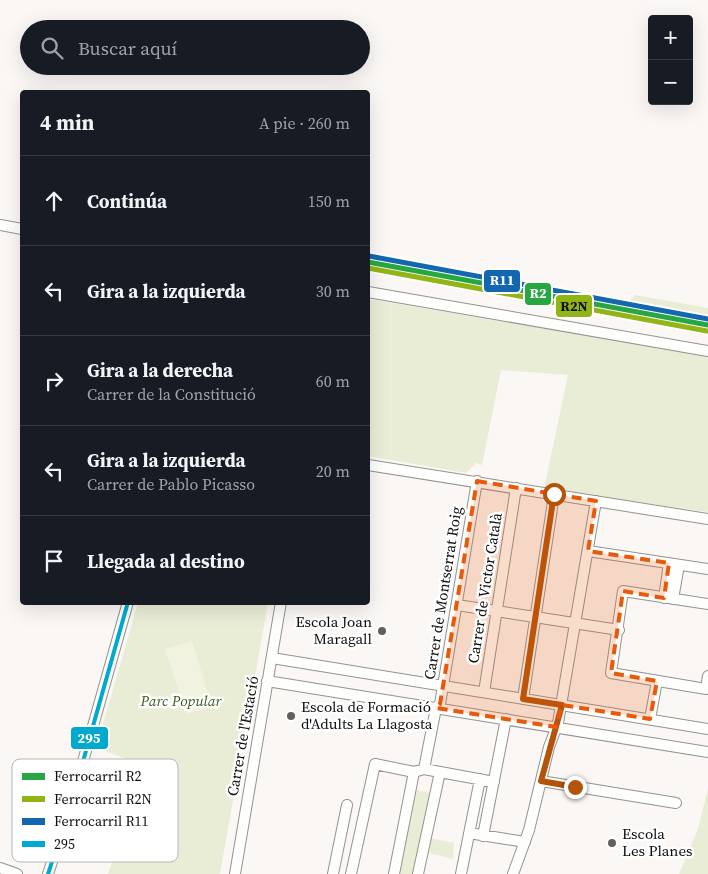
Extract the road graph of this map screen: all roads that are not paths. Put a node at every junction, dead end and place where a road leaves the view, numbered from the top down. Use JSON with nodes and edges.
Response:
{"nodes":[{"id":1,"x":0,"y":225,"type":"edge"},
{"id":2,"x":20,"y":229,"type":"edge"},
{"id":3,"x":370,"y":292,"type":"edge"},
{"id":4,"x":708,"y":351,"type":"edge"},
{"id":5,"x":370,"y":465,"type":"edge"},
{"id":6,"x":477,"y":481,"type":"junction"},
{"id":7,"x":516,"y":488,"type":"junction"},
{"id":8,"x":554,"y":494,"type":"junction"},
{"id":9,"x":596,"y":501,"type":"junction"},
{"id":10,"x":708,"y":519,"type":"edge"},
{"id":11,"x":588,"y":551,"type":"junction"},
{"id":12,"x":674,"y":564,"type":"junction"},
{"id":13,"x":708,"y":569,"type":"edge"},
{"id":14,"x":669,"y":598,"type":"junction"},
{"id":15,"x":708,"y":604,"type":"edge"},
{"id":16,"x":127,"y":605,"type":"edge"},
{"id":17,"x":281,"y":605,"type":"edge"},
{"id":18,"x":456,"y":605,"type":"junction"},
{"id":19,"x":496,"y":611,"type":"junction"},
{"id":20,"x":535,"y":618,"type":"junction"},
{"id":21,"x":575,"y":624,"type":"junction"},
{"id":22,"x":619,"y":630,"type":"junction"},
{"id":23,"x":272,"y":658,"type":"junction"},
{"id":24,"x":708,"y":676,"type":"edge"},
{"id":25,"x":657,"y":680,"type":"junction"},
{"id":26,"x":267,"y":681,"type":"junction"},
{"id":27,"x":444,"y":686,"type":"junction"},
{"id":28,"x":484,"y":692,"type":"junction"},
{"id":29,"x":523,"y":699,"type":"junction"},
{"id":30,"x":562,"y":705,"type":"junction"},
{"id":31,"x":436,"y":708,"type":"junction"},
{"id":32,"x":506,"y":719,"type":"junction"},
{"id":33,"x":650,"y":719,"type":"junction"},
{"id":34,"x":556,"y":727,"type":"junction"},
{"id":35,"x":708,"y":729,"type":"edge"},
{"id":36,"x":708,"y":752,"type":"edge"},
{"id":37,"x":84,"y":759,"type":"edge"},
{"id":38,"x":419,"y":771,"type":"junction"},
{"id":39,"x":440,"y":772,"type":"junction"},
{"id":40,"x":480,"y":779,"type":"junction"},
{"id":41,"x":541,"y":781,"type":"junction"},
{"id":42,"x":494,"y":782,"type":"junction"},
{"id":43,"x":676,"y":803,"type":"dead end"},
{"id":44,"x":347,"y":805,"type":"dead end"},
{"id":45,"x":341,"y":831,"type":"junction"},
{"id":46,"x":360,"y":834,"type":"junction"},
{"id":47,"x":469,"y":834,"type":"junction"},
{"id":48,"x":483,"y":836,"type":"junction"},
{"id":49,"x":525,"y":842,"type":"junction"},
{"id":50,"x":52,"y":862,"type":"edge"},
{"id":51,"x":0,"y":868,"type":"edge"},
{"id":52,"x":17,"y":874,"type":"edge"},
{"id":53,"x":48,"y":874,"type":"edge"},
{"id":54,"x":235,"y":874,"type":"edge"},
{"id":55,"x":333,"y":874,"type":"edge"},
{"id":56,"x":351,"y":874,"type":"edge"},
{"id":57,"x":394,"y":874,"type":"edge"},
{"id":58,"x":418,"y":874,"type":"edge"},
{"id":59,"x":461,"y":874,"type":"edge"},
{"id":60,"x":513,"y":874,"type":"edge"}],
"edges":[{"from":1,"to":2,"type":"street"},
{"from":3,"to":4,"type":"street"},
{"from":5,"to":6,"type":"street"},
{"from":6,"to":7,"type":"street"},
{"from":6,"to":18,"type":"street","name":"Carrer de Montserrat Roig"},
{"from":7,"to":8,"type":"street"},
{"from":7,"to":19,"type":"street","name":"Carrer de Victor Català"},
{"from":8,"to":9,"type":"street"},
{"from":8,"to":20,"type":"street"},
{"from":9,"to":10,"type":"street"},
{"from":9,"to":11,"type":"street"},
{"from":11,"to":12,"type":"street"},
{"from":11,"to":21,"type":"street"},
{"from":12,"to":13,"type":"street"},
{"from":12,"to":14,"type":"street"},
{"from":14,"to":15,"type":"street"},
{"from":14,"to":22,"type":"street"},
{"from":16,"to":37,"type":"street"},
{"from":17,"to":23,"type":"street","name":"Carrer de l'Estació"},
{"from":18,"to":19,"type":"street"},
{"from":18,"to":27,"type":"street","name":"Carrer de Montserrat Roig"},
{"from":19,"to":20,"type":"street"},
{"from":19,"to":28,"type":"street","name":"Carrer de Victor Català"},
{"from":20,"to":21,"type":"street"},
{"from":20,"to":29,"type":"street"},
{"from":21,"to":22,"type":"street"},
{"from":21,"to":30,"type":"street"},
{"from":22,"to":25,"type":"street"},
{"from":23,"to":26,"type":"street","name":"Carrer de l'Estació"},
{"from":23,"to":27,"type":"street"},
{"from":24,"to":25,"type":"street"},
{"from":25,"to":33,"type":"street"},
{"from":26,"to":31,"type":"street"},
{"from":26,"to":54,"type":"street","name":"Carrer de l'Estació"},
{"from":27,"to":28,"type":"street"},
{"from":27,"to":31,"type":"street","name":"Carrer de Montserrat Roig"},
{"from":28,"to":29,"type":"street"},
{"from":29,"to":30,"type":"street"},
{"from":30,"to":33,"type":"street"},
{"from":30,"to":34,"type":"street"},
{"from":31,"to":32,"type":"street"},
{"from":31,"to":38,"type":"street","name":"Carrer de Montserrat Roig"},
{"from":32,"to":34,"type":"street"},
{"from":32,"to":42,"type":"street"},
{"from":33,"to":35,"type":"street"},
{"from":34,"to":36,"type":"street"},
{"from":34,"to":41,"type":"street"},
{"from":38,"to":39,"type":"street"},
{"from":38,"to":46,"type":"street"},
{"from":38,"to":57,"type":"street","name":"Carrer de Montserrat Roig"},
{"from":39,"to":40,"type":"street"},
{"from":39,"to":58,"type":"street"},
{"from":40,"to":42,"type":"street"},
{"from":40,"to":47,"type":"street"},
{"from":41,"to":43,"type":"street"},
{"from":41,"to":49,"type":"street"},
{"from":42,"to":48,"type":"street"},
{"from":44,"to":45,"type":"street"},
{"from":45,"to":46,"type":"street"},
{"from":45,"to":55,"type":"street"},
{"from":46,"to":56,"type":"street"},
{"from":47,"to":48,"type":"street"},
{"from":47,"to":59,"type":"street"},
{"from":48,"to":49,"type":"street"},
{"from":49,"to":60,"type":"street"},
{"from":50,"to":53,"type":"street"},
{"from":51,"to":52,"type":"street"}]}
